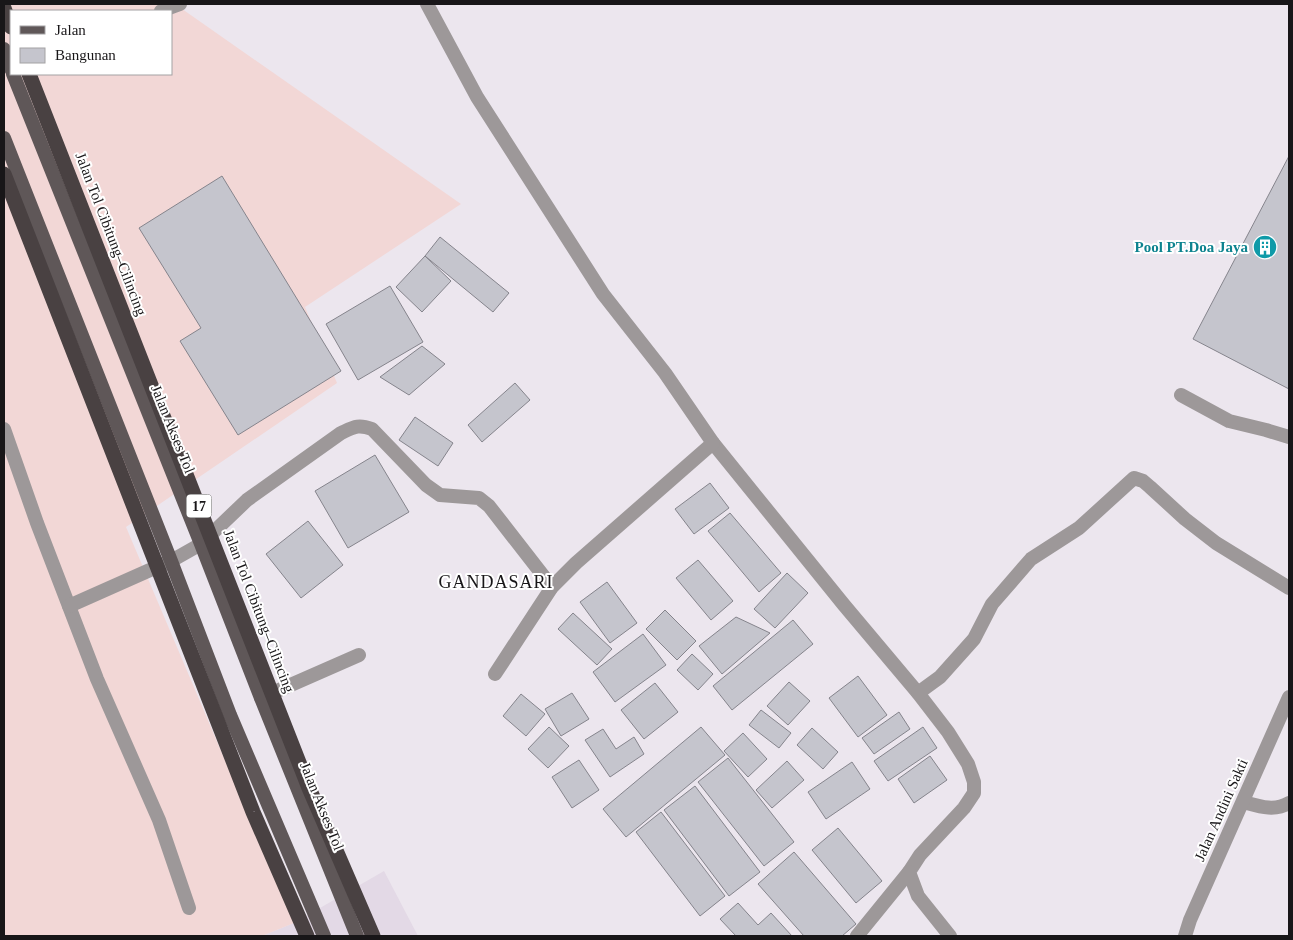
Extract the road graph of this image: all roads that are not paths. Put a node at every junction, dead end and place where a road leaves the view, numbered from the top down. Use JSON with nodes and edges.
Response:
{"nodes":[{"id":1,"x":180,"y":4,"type":"edge"},
{"id":2,"x":427,"y":4,"type":"edge"},
{"id":3,"x":4,"y":8,"type":"edge"},
{"id":4,"x":164,"y":10,"type":"edge"},
{"id":5,"x":10,"y":24,"type":"edge"},
{"id":6,"x":4,"y":49,"type":"edge"},
{"id":7,"x":10,"y":66,"type":"edge"},
{"id":8,"x":13,"y":75,"type":"edge"},
{"id":9,"x":30,"y":75,"type":"edge"},
{"id":10,"x":4,"y":138,"type":"edge"},
{"id":11,"x":4,"y":174,"type":"edge"},
{"id":12,"x":1181,"y":395,"type":"dead end"},
{"id":13,"x":4,"y":430,"type":"edge"},
{"id":14,"x":1289,"y":437,"type":"edge"},
{"id":15,"x":713,"y":444,"type":"junction"},
{"id":16,"x":201,"y":544,"type":"junction"},
{"id":17,"x":171,"y":561,"type":"junction"},
{"id":18,"x":552,"y":587,"type":"junction"},
{"id":19,"x":1289,"y":588,"type":"edge"},
{"id":20,"x":69,"y":606,"type":"junction"},
{"id":21,"x":359,"y":655,"type":"dead end"},
{"id":22,"x":494,"y":674,"type":"dead end"},
{"id":23,"x":918,"y":693,"type":"junction"},
{"id":24,"x":1289,"y":697,"type":"edge"},
{"id":25,"x":261,"y":698,"type":"junction"},
{"id":26,"x":1243,"y":802,"type":"junction"},
{"id":27,"x":1289,"y":803,"type":"edge"},
{"id":28,"x":909,"y":872,"type":"junction"},
{"id":29,"x":189,"y":908,"type":"dead end"},
{"id":30,"x":307,"y":936,"type":"edge"},
{"id":31,"x":324,"y":936,"type":"edge"},
{"id":32,"x":357,"y":936,"type":"edge"},
{"id":33,"x":373,"y":936,"type":"edge"},
{"id":34,"x":858,"y":936,"type":"edge"},
{"id":35,"x":950,"y":936,"type":"edge"},
{"id":36,"x":1185,"y":936,"type":"edge"}],
"edges":[{"from":1,"to":4,"type":"street"},
{"from":2,"to":15,"type":"street"},
{"from":3,"to":5,"type":"highway"},
{"from":6,"to":7,"type":"main road"},
{"from":8,"to":16,"type":"main road","name":"Jalan Akses Tol"},
{"from":9,"to":33,"type":"highway","name":"Jalan Tol Cibitung–Cilincing","number":"17","bridge":true},
{"from":10,"to":17,"type":"main road"},
{"from":11,"to":30,"type":"highway","bridge":true},
{"from":12,"to":14,"type":"street"},
{"from":13,"to":20,"type":"street"},
{"from":15,"to":18,"type":"street"},
{"from":15,"to":23,"type":"street"},
{"from":16,"to":17,"type":"street"},
{"from":16,"to":18,"type":"street"},
{"from":16,"to":25,"type":"main road","name":"Jalan Akses Tol"},
{"from":17,"to":20,"type":"street"},
{"from":17,"to":31,"type":"main road"},
{"from":18,"to":22,"type":"street"},
{"from":19,"to":23,"type":"street"},
{"from":20,"to":29,"type":"street"},
{"from":21,"to":25,"type":"street"},
{"from":23,"to":28,"type":"street"},
{"from":24,"to":26,"type":"street","name":"Jalan Andini Sakti"},
{"from":25,"to":32,"type":"main road","name":"Jalan Akses Tol"},
{"from":26,"to":27,"type":"street"},
{"from":26,"to":36,"type":"street","name":"Jalan Andini Sakti"},
{"from":28,"to":34,"type":"street"},
{"from":28,"to":35,"type":"street"}]}
